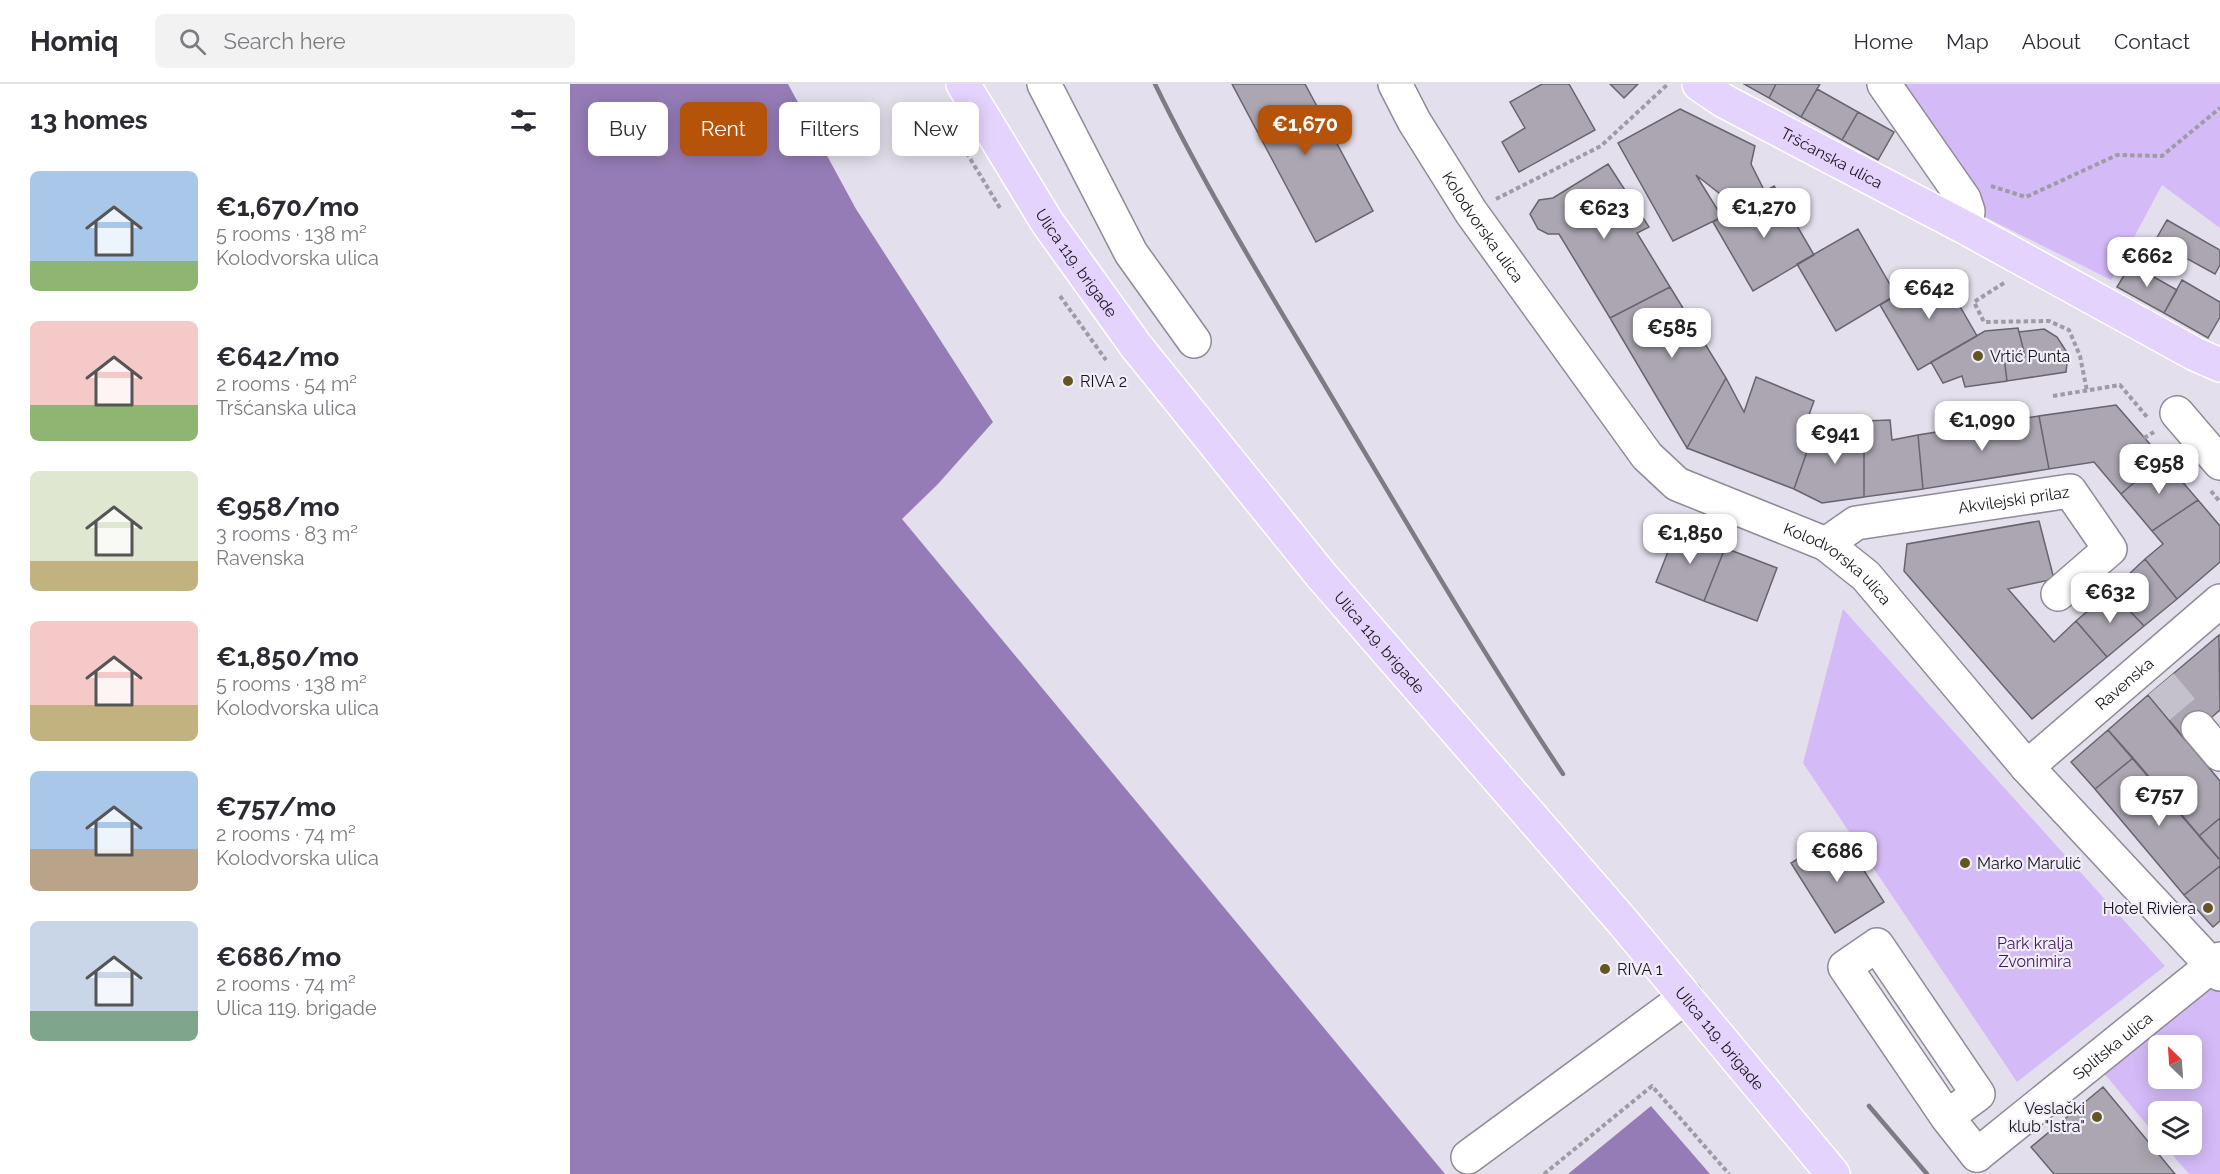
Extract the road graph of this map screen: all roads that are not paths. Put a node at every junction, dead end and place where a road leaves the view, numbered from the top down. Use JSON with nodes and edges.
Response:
{"nodes":[{"id":1,"x":963,"y":84,"type":"edge"},
{"id":2,"x":1044,"y":84,"type":"edge"},
{"id":3,"x":1395,"y":84,"type":"edge"},
{"id":4,"x":1699,"y":84,"type":"edge"},
{"id":5,"x":1884,"y":84,"type":"edge"},
{"id":6,"x":1966,"y":228,"type":"junction"},
{"id":7,"x":1194,"y":341,"type":"dead end"},
{"id":8,"x":2220,"y":365,"type":"edge"},
{"id":9,"x":2161,"y":421,"type":"road end"},
{"id":10,"x":2212,"y":473,"type":"edge"},
{"id":11,"x":1826,"y":544,"type":"junction"},
{"id":12,"x":2058,"y":594,"type":"dead end"},
{"id":13,"x":2220,"y":601,"type":"edge"},
{"id":14,"x":2198,"y":728,"type":"tunnel mouth"},
{"id":15,"x":2220,"y":754,"type":"edge"},
{"id":16,"x":2027,"y":767,"type":"junction"},
{"id":17,"x":2217,"y":966,"type":"edge"},
{"id":18,"x":1686,"y":997,"type":"junction"},
{"id":19,"x":1947,"y":1117,"type":"junction"},
{"id":20,"x":1468,"y":1157,"type":"dead end"},
{"id":21,"x":1979,"y":1165,"type":"edge"},
{"id":22,"x":1833,"y":1174,"type":"edge"}],
"edges":[{"from":1,"to":18,"type":"main road","name":"Ulica 119. brigade"},
{"from":2,"to":7,"type":"street"},
{"from":3,"to":11,"type":"street","name":"Kolodvorska ulica"},
{"from":4,"to":6,"type":"main road","name":"Tršćanska ulica"},
{"from":5,"to":6,"type":"street"},
{"from":6,"to":8,"type":"main road","name":"Tršćanska ulica"},
{"from":9,"to":10,"type":"street"},
{"from":11,"to":12,"type":"street","name":"Akvilejski prilaz"},
{"from":11,"to":16,"type":"street","name":"Kolodvorska ulica"},
{"from":13,"to":16,"type":"street","name":"Ravenska"},
{"from":14,"to":15,"type":"street"},
{"from":16,"to":17,"type":"street","name":"Kolodvorska ulica"},
{"from":17,"to":21,"type":"street","name":"Splitska ulica"},
{"from":18,"to":20,"type":"street"},
{"from":18,"to":22,"type":"main road","name":"Ulica 119. brigade"},
{"from":19,"to":19,"type":"street"},
{"from":19,"to":21,"type":"street"}]}
